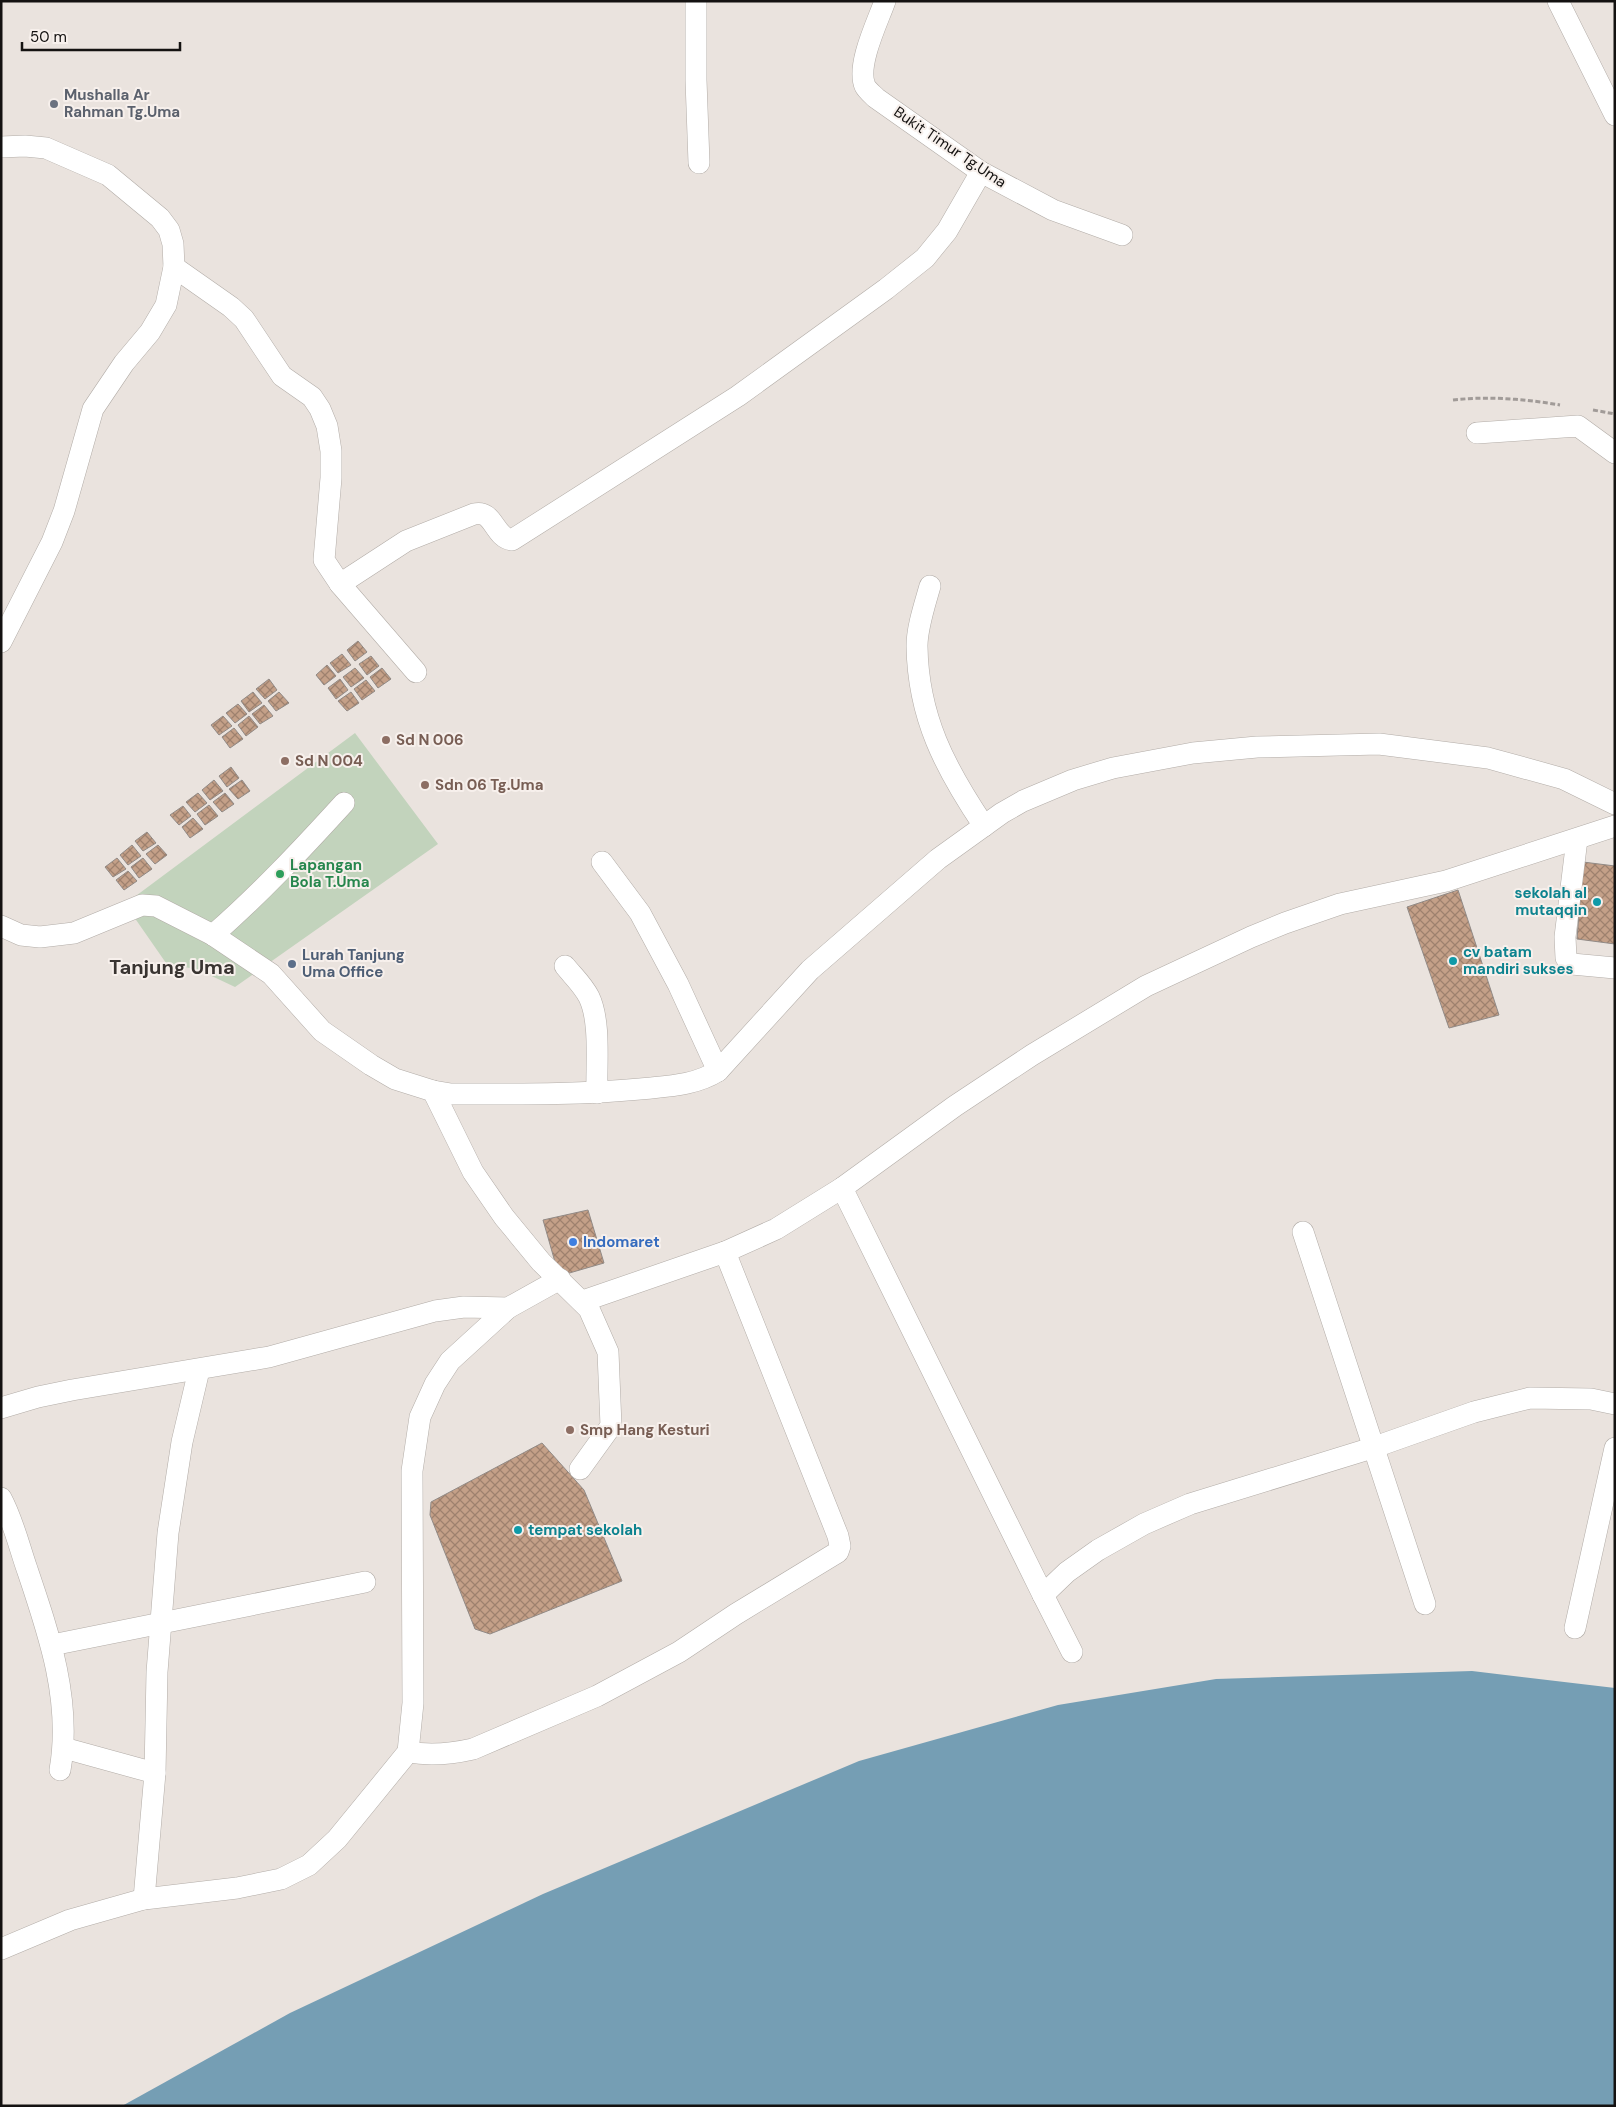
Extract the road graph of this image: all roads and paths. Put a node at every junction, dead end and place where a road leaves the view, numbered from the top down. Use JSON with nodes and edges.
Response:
{"nodes":[{"id":1,"x":696,"y":1,"type":"edge"},
{"id":2,"x":885,"y":1,"type":"edge"},
{"id":3,"x":1558,"y":1,"type":"edge"},
{"id":4,"x":1615,"y":115,"type":"edge"},
{"id":5,"x":1,"y":147,"type":"edge"},
{"id":6,"x":699,"y":162,"type":"dead end"},
{"id":7,"x":982,"y":172,"type":"junction"},
{"id":8,"x":1122,"y":235,"type":"dead end"},
{"id":9,"x":174,"y":267,"type":"junction"},
{"id":10,"x":1453,"y":400,"type":"dead end"},
{"id":11,"x":1564,"y":406,"type":"dead end"},
{"id":12,"x":1584,"y":409,"type":"dead end"},
{"id":13,"x":1615,"y":414,"type":"edge"},
{"id":14,"x":1477,"y":433,"type":"dead end"},
{"id":15,"x":1615,"y":454,"type":"edge"},
{"id":16,"x":340,"y":584,"type":"junction"},
{"id":17,"x":930,"y":586,"type":"dead end"},
{"id":18,"x":1,"y":642,"type":"edge"},
{"id":19,"x":416,"y":672,"type":"dead end"},
{"id":20,"x":344,"y":803,"type":"dead end"},
{"id":21,"x":1615,"y":804,"type":"edge"},
{"id":22,"x":984,"y":826,"type":"junction"},
{"id":23,"x":1615,"y":826,"type":"edge"},
{"id":24,"x":1577,"y":839,"type":"junction"},
{"id":25,"x":602,"y":862,"type":"dead end"},
{"id":26,"x":1,"y":926,"type":"edge"},
{"id":27,"x":213,"y":935,"type":"junction"},
{"id":28,"x":565,"y":966,"type":"dead end"},
{"id":29,"x":1615,"y":968,"type":"edge"},
{"id":30,"x":718,"y":1071,"type":"junction"},
{"id":31,"x":433,"y":1091,"type":"junction"},
{"id":32,"x":597,"y":1093,"type":"junction"},
{"id":33,"x":842,"y":1188,"type":"junction"},
{"id":34,"x":1303,"y":1232,"type":"dead end"},
{"id":35,"x":725,"y":1252,"type":"junction"},
{"id":36,"x":560,"y":1279,"type":"junction"},
{"id":37,"x":583,"y":1301,"type":"junction"},
{"id":38,"x":508,"y":1308,"type":"junction"},
{"id":39,"x":199,"y":1370,"type":"junction"},
{"id":40,"x":1615,"y":1404,"type":"edge"},
{"id":41,"x":1,"y":1408,"type":"edge"},
{"id":42,"x":1372,"y":1448,"type":"junction"},
{"id":43,"x":1615,"y":1448,"type":"edge"},
{"id":44,"x":580,"y":1468,"type":"dead end"},
{"id":45,"x":1,"y":1498,"type":"edge"},
{"id":46,"x":365,"y":1582,"type":"dead end"},
{"id":47,"x":1043,"y":1595,"type":"junction"},
{"id":48,"x":1425,"y":1604,"type":"dead end"},
{"id":49,"x":162,"y":1624,"type":"junction"},
{"id":50,"x":1575,"y":1628,"type":"dead end"},
{"id":51,"x":52,"y":1645,"type":"junction"},
{"id":52,"x":1072,"y":1652,"type":"dead end"},
{"id":53,"x":64,"y":1748,"type":"junction"},
{"id":54,"x":408,"y":1752,"type":"junction"},
{"id":55,"x":60,"y":1770,"type":"dead end"},
{"id":56,"x":155,"y":1773,"type":"junction"},
{"id":57,"x":144,"y":1899,"type":"junction"},
{"id":58,"x":1,"y":1949,"type":"edge"}],
"edges":[{"from":1,"to":6,"type":"street"},
{"from":2,"to":7,"type":"street","name":"Bukit Timur Tg.Uma"},
{"from":3,"to":4,"type":"street"},
{"from":5,"to":9,"type":"street"},
{"from":7,"to":8,"type":"street","name":"Bukit Timur Tg.Uma"},
{"from":7,"to":16,"type":"street"},
{"from":9,"to":16,"type":"street"},
{"from":9,"to":18,"type":"street"},
{"from":10,"to":11,"type":"path"},
{"from":12,"to":13,"type":"path"},
{"from":14,"to":15,"type":"street"},
{"from":16,"to":19,"type":"street"},
{"from":17,"to":22,"type":"street"},
{"from":20,"to":27,"type":"street"},
{"from":21,"to":22,"type":"street"},
{"from":22,"to":30,"type":"street"},
{"from":23,"to":24,"type":"street"},
{"from":24,"to":29,"type":"street"},
{"from":24,"to":33,"type":"street"},
{"from":25,"to":30,"type":"street"},
{"from":26,"to":27,"type":"street"},
{"from":27,"to":31,"type":"street"},
{"from":28,"to":32,"type":"street"},
{"from":30,"to":32,"type":"street"},
{"from":31,"to":32,"type":"street"},
{"from":31,"to":36,"type":"street"},
{"from":33,"to":35,"type":"street"},
{"from":33,"to":47,"type":"street"},
{"from":34,"to":42,"type":"street"},
{"from":35,"to":37,"type":"street"},
{"from":35,"to":54,"type":"street"},
{"from":36,"to":37,"type":"street"},
{"from":36,"to":38,"type":"street"},
{"from":37,"to":44,"type":"street"},
{"from":38,"to":39,"type":"street"},
{"from":38,"to":54,"type":"street"},
{"from":39,"to":41,"type":"street"},
{"from":39,"to":49,"type":"street"},
{"from":40,"to":42,"type":"street"},
{"from":42,"to":47,"type":"street"},
{"from":42,"to":48,"type":"street"},
{"from":43,"to":50,"type":"street"},
{"from":45,"to":51,"type":"street"},
{"from":46,"to":49,"type":"street"},
{"from":47,"to":52,"type":"street"},
{"from":49,"to":51,"type":"street"},
{"from":49,"to":56,"type":"street"},
{"from":51,"to":53,"type":"street"},
{"from":53,"to":55,"type":"street"},
{"from":53,"to":56,"type":"street"},
{"from":54,"to":57,"type":"street"},
{"from":56,"to":57,"type":"street"},
{"from":57,"to":58,"type":"street"}]}
